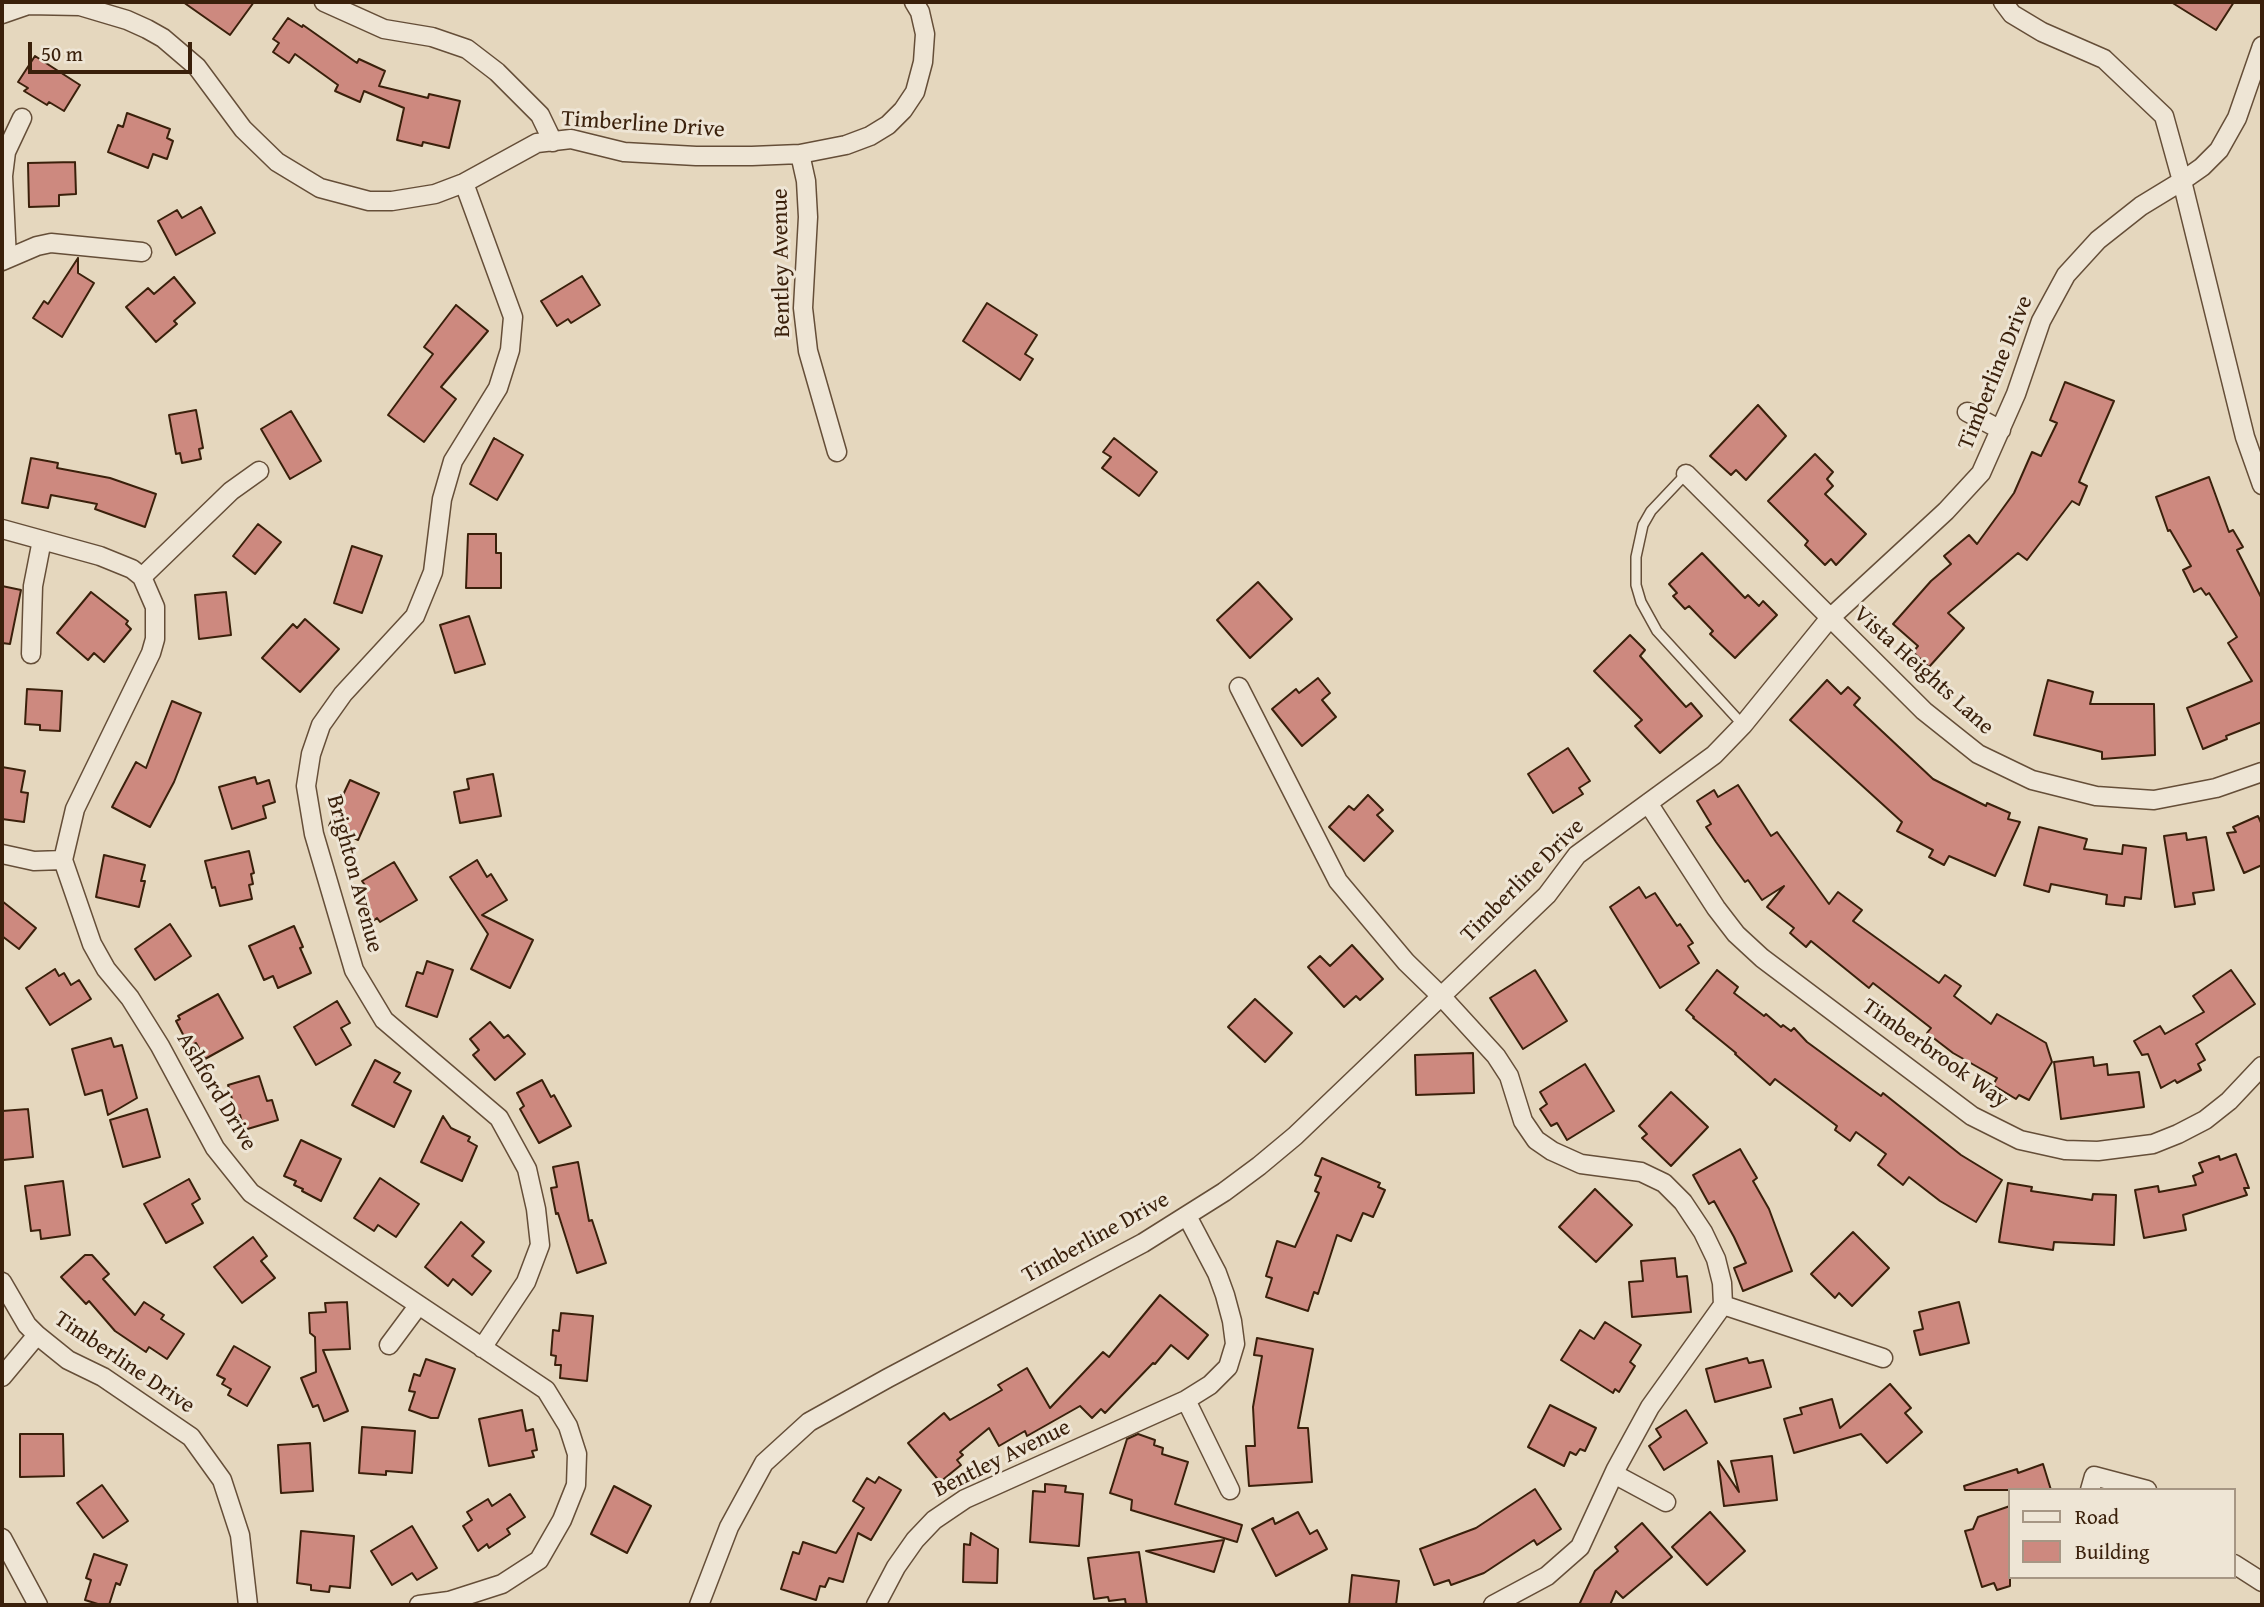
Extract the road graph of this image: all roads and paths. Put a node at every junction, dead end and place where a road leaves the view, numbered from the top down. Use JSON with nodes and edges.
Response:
{"nodes":[{"id":1,"x":324,"y":2,"type":"edge"},
{"id":2,"x":914,"y":2,"type":"edge"},
{"id":3,"x":2003,"y":2,"type":"edge"},
{"id":4,"x":2,"y":14,"type":"edge"},
{"id":5,"x":2262,"y":46,"type":"edge"},
{"id":6,"x":22,"y":118,"type":"dead end"},
{"id":7,"x":553,"y":142,"type":"junction"},
{"id":8,"x":800,"y":154,"type":"junction"},
{"id":9,"x":2182,"y":181,"type":"junction"},
{"id":10,"x":464,"y":183,"type":"junction"},
{"id":11,"x":142,"y":252,"type":"dead end"},
{"id":12,"x":4,"y":260,"type":"edge"},
{"id":13,"x":1967,"y":412,"type":"dead end"},
{"id":14,"x":2001,"y":430,"type":"junction"},
{"id":15,"x":836,"y":452,"type":"dead end"},
{"id":16,"x":259,"y":471,"type":"dead end"},
{"id":17,"x":1686,"y":474,"type":"joint"},
{"id":18,"x":2262,"y":485,"type":"edge"},
{"id":19,"x":2,"y":529,"type":"edge"},
{"id":20,"x":42,"y":540,"type":"junction"},
{"id":21,"x":142,"y":577,"type":"junction"},
{"id":22,"x":1829,"y":619,"type":"junction"},
{"id":23,"x":32,"y":653,"type":"dead end"},
{"id":24,"x":1239,"y":687,"type":"dead end"},
{"id":25,"x":1743,"y":725,"type":"junction"},
{"id":26,"x":2262,"y":772,"type":"edge"},
{"id":27,"x":1648,"y":803,"type":"junction"},
{"id":28,"x":2,"y":854,"type":"edge"},
{"id":29,"x":63,"y":860,"type":"junction"},
{"id":30,"x":1442,"y":997,"type":"junction"},
{"id":31,"x":2262,"y":1066,"type":"edge"},
{"id":32,"x":1187,"y":1216,"type":"junction"},
{"id":33,"x":2,"y":1282,"type":"edge"},
{"id":34,"x":1723,"y":1305,"type":"junction"},
{"id":35,"x":418,"y":1306,"type":"junction"},
{"id":36,"x":37,"y":1335,"type":"junction"},
{"id":37,"x":389,"y":1345,"type":"dead end"},
{"id":38,"x":482,"y":1348,"type":"junction"},
{"id":39,"x":1883,"y":1357,"type":"dead end"},
{"id":40,"x":2,"y":1377,"type":"edge"},
{"id":41,"x":1186,"y":1399,"type":"junction"},
{"id":42,"x":1614,"y":1474,"type":"junction"},
{"id":43,"x":2091,"y":1488,"type":"edge"},
{"id":44,"x":2139,"y":1488,"type":"edge"},
{"id":45,"x":1230,"y":1490,"type":"dead end"},
{"id":46,"x":1666,"y":1502,"type":"dead end"},
{"id":47,"x":2,"y":1538,"type":"edge"},
{"id":48,"x":2236,"y":1565,"type":"edge"},
{"id":49,"x":2262,"y":1582,"type":"edge"},
{"id":50,"x":38,"y":1605,"type":"edge"},
{"id":51,"x":248,"y":1605,"type":"edge"},
{"id":52,"x":419,"y":1605,"type":"edge"},
{"id":53,"x":699,"y":1605,"type":"edge"},
{"id":54,"x":876,"y":1605,"type":"edge"},
{"id":55,"x":1493,"y":1605,"type":"edge"}],
"edges":[{"from":1,"to":7,"type":"street"},
{"from":2,"to":8,"type":"street","name":"Timberline Drive"},
{"from":3,"to":9,"type":"street"},
{"from":4,"to":10,"type":"street","name":"Timberline Drive"},
{"from":5,"to":9,"type":"street","name":"Timberline Drive"},
{"from":6,"to":12,"type":"street"},
{"from":7,"to":8,"type":"street","name":"Timberline Drive"},
{"from":7,"to":10,"type":"street","name":"Timberline Drive"},
{"from":8,"to":15,"type":"street","name":"Bentley Avenue"},
{"from":9,"to":14,"type":"street","name":"Timberline Drive"},
{"from":9,"to":18,"type":"street"},
{"from":10,"to":38,"type":"street","name":"Brighton Avenue"},
{"from":11,"to":12,"type":"street"},
{"from":13,"to":14,"type":"street"},
{"from":14,"to":22,"type":"street","name":"Timberline Drive"},
{"from":16,"to":21,"type":"street"},
{"from":17,"to":22,"type":"street","name":"Vista Heights Lane"},
{"from":17,"to":25,"type":"lane"},
{"from":19,"to":20,"type":"street"},
{"from":20,"to":21,"type":"street"},
{"from":20,"to":23,"type":"street"},
{"from":21,"to":29,"type":"street"},
{"from":22,"to":25,"type":"street","name":"Timberline Drive"},
{"from":22,"to":26,"type":"street","name":"Vista Heights Lane"},
{"from":24,"to":30,"type":"street"},
{"from":25,"to":27,"type":"street","name":"Timberline Drive"},
{"from":27,"to":30,"type":"street","name":"Timberline Drive"},
{"from":27,"to":31,"type":"street","name":"Timberbrook Way"},
{"from":28,"to":29,"type":"street"},
{"from":29,"to":35,"type":"street","name":"Ashford Drive"},
{"from":30,"to":32,"type":"street","name":"Timberline Drive"},
{"from":30,"to":34,"type":"street"},
{"from":32,"to":41,"type":"street","name":"Bentley Avenue"},
{"from":32,"to":53,"type":"street","name":"Timberline Drive"},
{"from":33,"to":36,"type":"street","name":"Timberline Drive"},
{"from":34,"to":39,"type":"street"},
{"from":34,"to":42,"type":"street"},
{"from":35,"to":37,"type":"street"},
{"from":35,"to":38,"type":"street","name":"Ashford Drive"},
{"from":36,"to":40,"type":"street"},
{"from":36,"to":51,"type":"street","name":"Timberline Drive"},
{"from":38,"to":52,"type":"street","name":"Ashford Drive"},
{"from":41,"to":45,"type":"street"},
{"from":41,"to":54,"type":"street","name":"Bentley Avenue"},
{"from":42,"to":46,"type":"street"},
{"from":42,"to":55,"type":"street"},
{"from":43,"to":44,"type":"street"},
{"from":47,"to":50,"type":"street"},
{"from":48,"to":49,"type":"street"}]}
